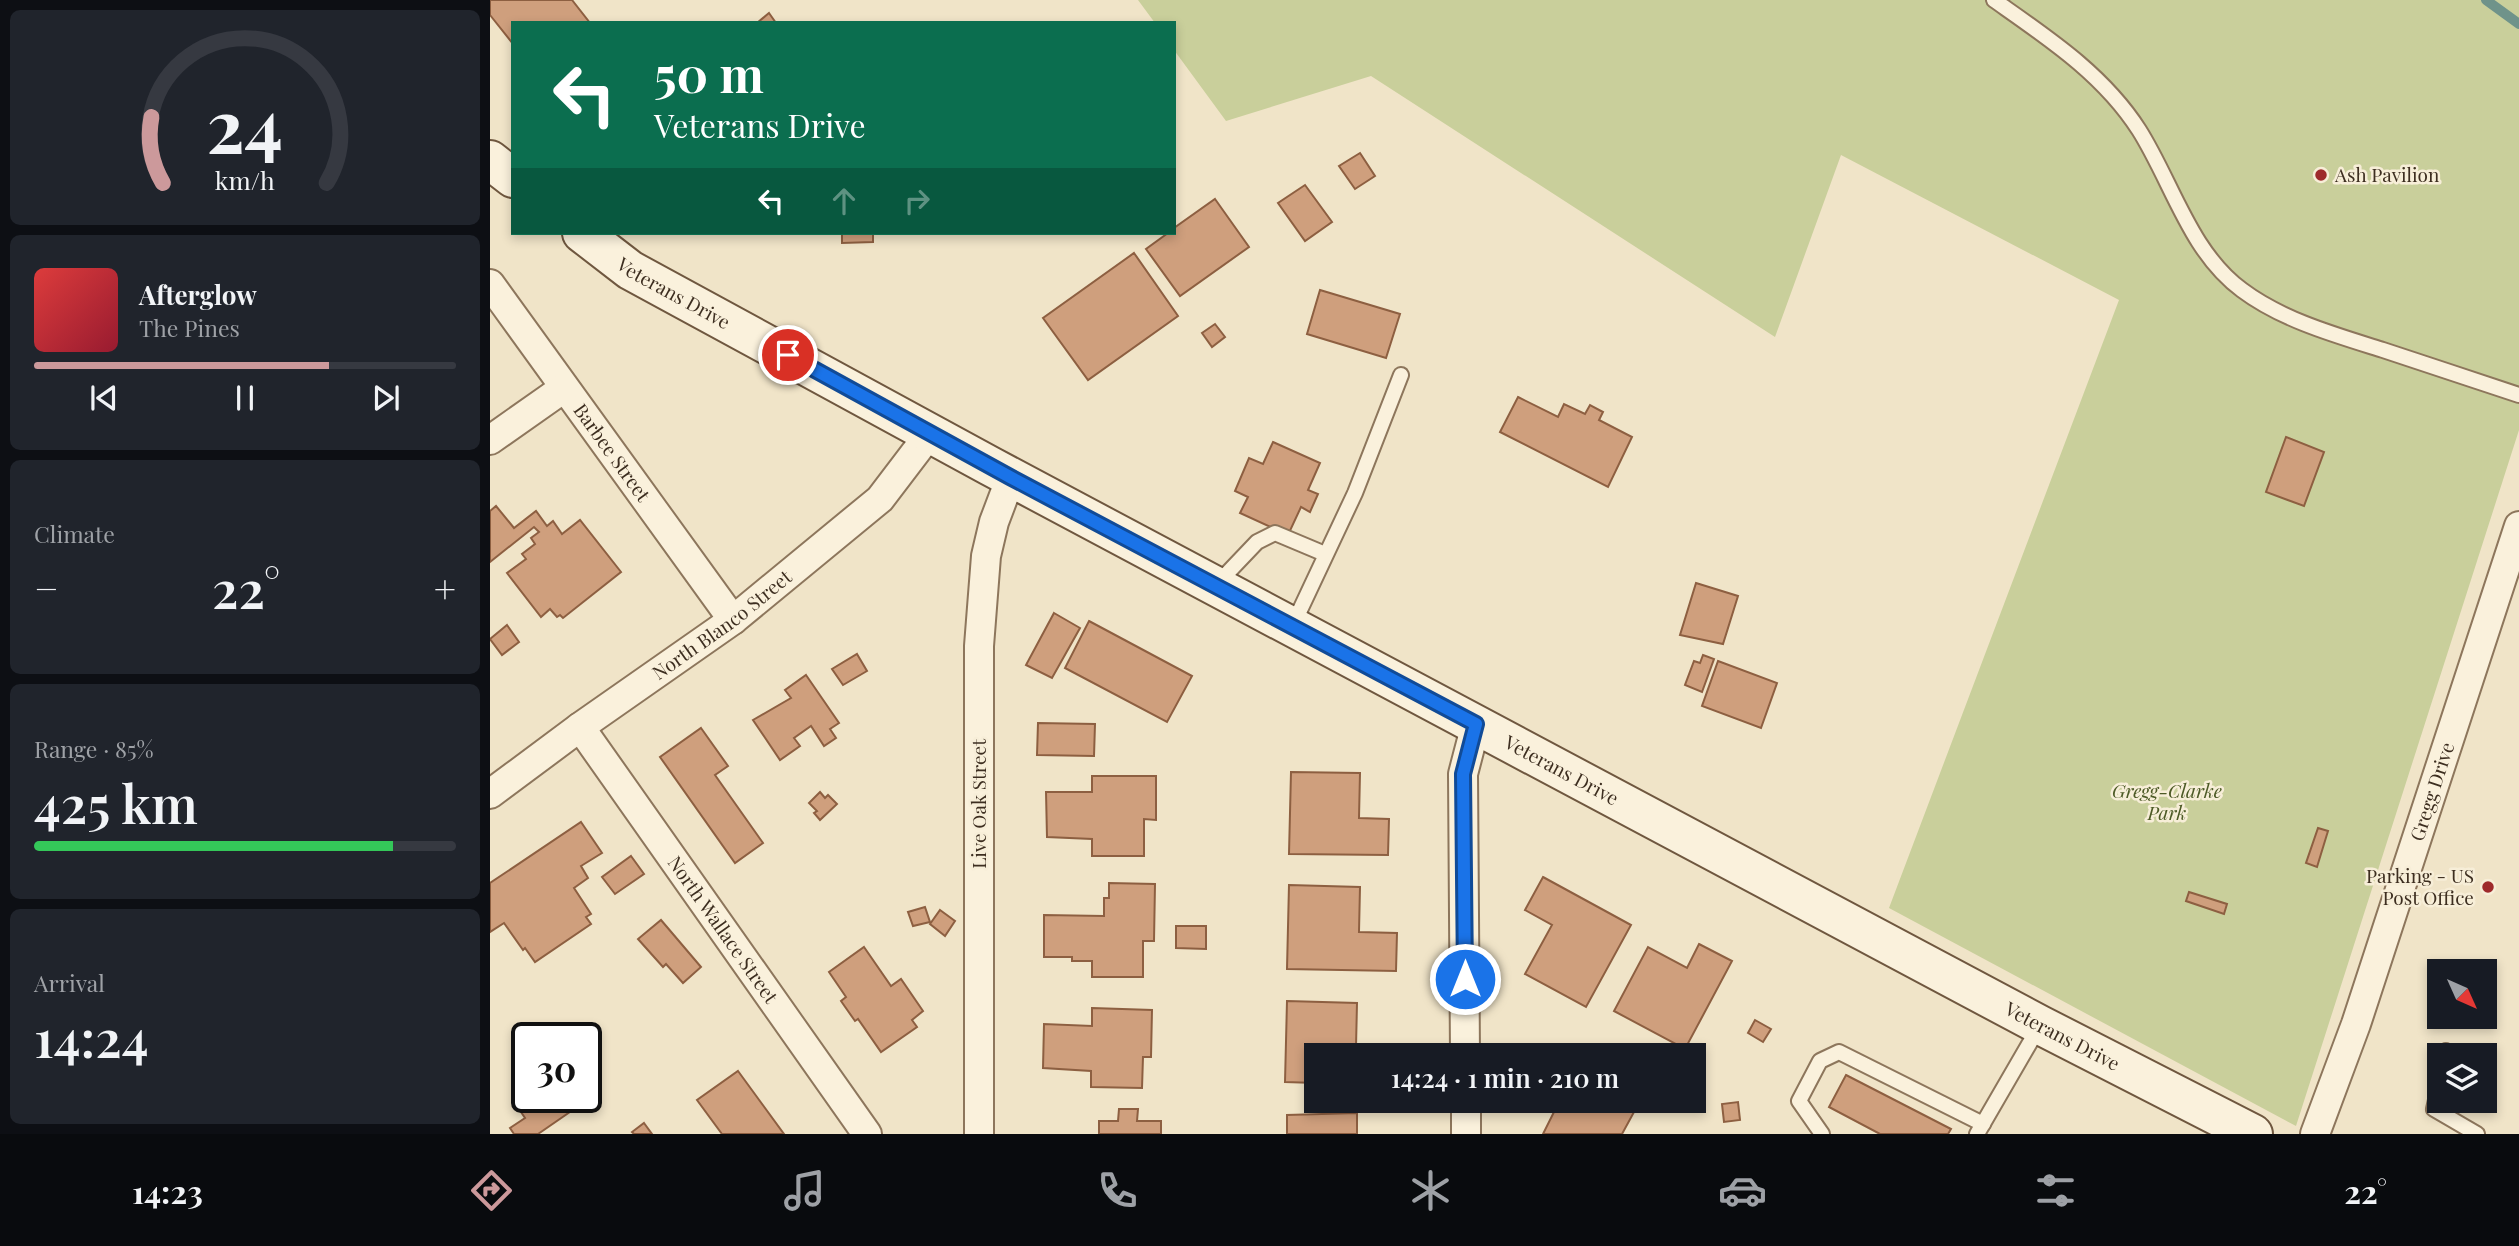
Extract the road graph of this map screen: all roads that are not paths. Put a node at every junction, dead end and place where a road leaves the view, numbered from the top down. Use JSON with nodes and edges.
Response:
{"nodes":[{"id":1,"x":1994,"y":0,"type":"edge"},
{"id":2,"x":490,"y":160,"type":"edge"},
{"id":3,"x":511,"y":176,"type":"edge"},
{"id":4,"x":585,"y":235,"type":"edge"},
{"id":5,"x":490,"y":284,"type":"edge"},
{"id":6,"x":1401,"y":375,"type":"dead end"},
{"id":7,"x":564,"y":388,"type":"junction"},
{"id":8,"x":2519,"y":395,"type":"edge"},
{"id":9,"x":931,"y":432,"type":"junction"},
{"id":10,"x":490,"y":440,"type":"edge"},
{"id":11,"x":1010,"y":477,"type":"junction"},
{"id":12,"x":2519,"y":526,"type":"edge"},
{"id":13,"x":1325,"y":554,"type":"junction"},
{"id":14,"x":1216,"y":586,"type":"junction"},
{"id":15,"x":733,"y":621,"type":"junction"},
{"id":16,"x":1292,"y":627,"type":"junction"},
{"id":17,"x":1476,"y":724,"type":"junction"},
{"id":18,"x":580,"y":727,"type":"junction"},
{"id":19,"x":490,"y":794,"type":"edge"},
{"id":20,"x":2040,"y":1026,"type":"junction"},
{"id":21,"x":1465,"y":1043,"type":"edge"},
{"id":22,"x":1466,"y":1113,"type":"edge"},
{"id":23,"x":2441,"y":1113,"type":"edge"},
{"id":24,"x":1980,"y":1129,"type":"edge"},
{"id":25,"x":867,"y":1134,"type":"edge"},
{"id":26,"x":979,"y":1134,"type":"edge"},
{"id":27,"x":1466,"y":1134,"type":"edge"},
{"id":28,"x":1822,"y":1134,"type":"edge"},
{"id":29,"x":2253,"y":1134,"type":"edge"},
{"id":30,"x":2315,"y":1134,"type":"edge"},
{"id":31,"x":2477,"y":1134,"type":"edge"}],
"edges":[{"from":1,"to":8,"type":"lane"},
{"from":2,"to":3,"type":"main road"},
{"from":4,"to":9,"type":"main road","name":"Veterans Drive"},
{"from":5,"to":7,"type":"street","name":"Barbee Street"},
{"from":6,"to":13,"type":"lane"},
{"from":7,"to":10,"type":"street"},
{"from":7,"to":15,"type":"street","name":"Barbee Street"},
{"from":9,"to":11,"type":"main road","name":"Veterans Drive"},
{"from":9,"to":15,"type":"street","name":"North Blanco Street"},
{"from":11,"to":14,"type":"main road","name":"Veterans Drive"},
{"from":11,"to":26,"type":"street","name":"Live Oak Street"},
{"from":12,"to":30,"type":"street","name":"Gregg Drive"},
{"from":13,"to":14,"type":"lane"},
{"from":13,"to":16,"type":"lane"},
{"from":14,"to":16,"type":"main road","name":"Veterans Drive"},
{"from":15,"to":18,"type":"street","name":"North Blanco Street"},
{"from":16,"to":17,"type":"main road","name":"Veterans Drive"},
{"from":17,"to":20,"type":"main road","name":"Veterans Drive"},
{"from":17,"to":21,"type":"street"},
{"from":18,"to":19,"type":"street","name":"North Blanco Street"},
{"from":18,"to":25,"type":"street","name":"North Wallace Street"},
{"from":20,"to":24,"type":"lane"},
{"from":20,"to":29,"type":"main road","name":"Veterans Drive"},
{"from":22,"to":27,"type":"street"},
{"from":23,"to":31,"type":"lane"},
{"from":24,"to":28,"type":"lane"}]}
